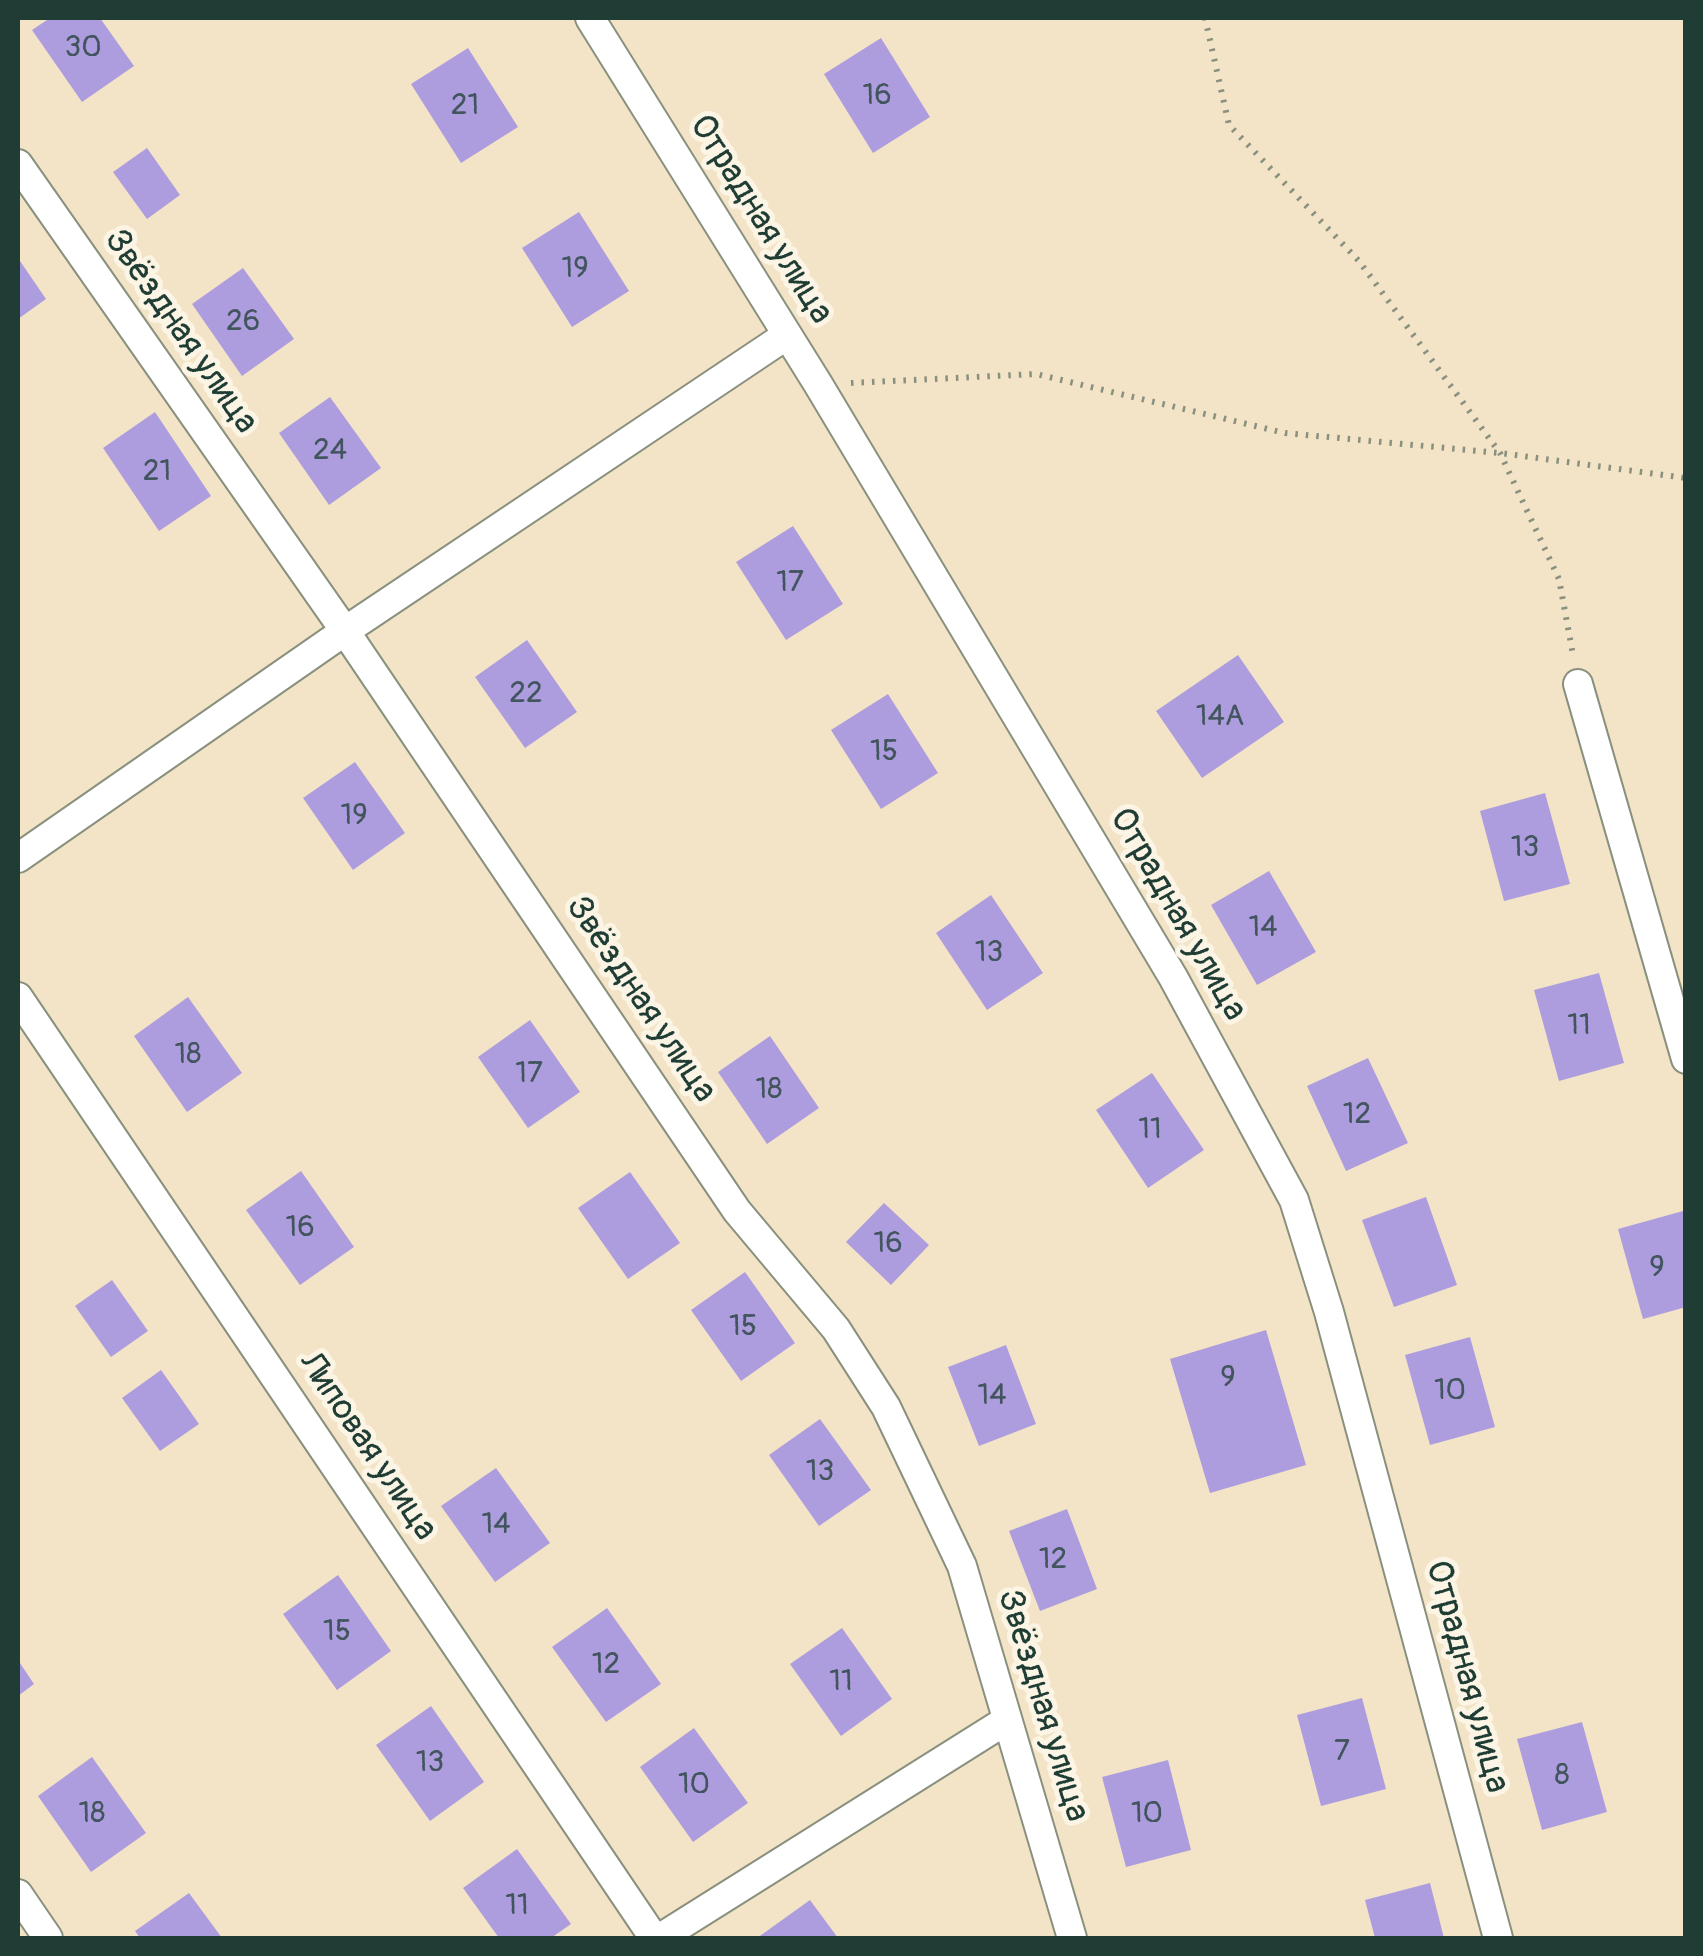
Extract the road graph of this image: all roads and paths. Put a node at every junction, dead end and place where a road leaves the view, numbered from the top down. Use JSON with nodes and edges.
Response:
{"nodes":[{"id":1,"x":590,"y":18,"type":"edge"},
{"id":2,"x":1204,"y":18,"type":"edge"},
{"id":3,"x":18,"y":164,"type":"edge"},
{"id":4,"x":788,"y":335,"type":"junction"},
{"id":5,"x":818,"y":384,"type":"junction"},
{"id":6,"x":1500,"y":453,"type":"junction"},
{"id":7,"x":1686,"y":478,"type":"edge"},
{"id":8,"x":345,"y":631,"type":"junction"},
{"id":9,"x":1578,"y":684,"type":"joint"},
{"id":10,"x":18,"y":858,"type":"edge"},
{"id":11,"x":18,"y":997,"type":"edge"},
{"id":12,"x":1686,"y":1059,"type":"edge"},
{"id":13,"x":1007,"y":1720,"type":"junction"},
{"id":14,"x":18,"y":1894,"type":"edge"},
{"id":15,"x":48,"y":1938,"type":"edge"},
{"id":16,"x":657,"y":1938,"type":"edge"},
{"id":17,"x":1072,"y":1938,"type":"edge"},
{"id":18,"x":1498,"y":1938,"type":"edge"}],
"edges":[{"from":1,"to":4,"type":"street","name":"Отрадная улица"},
{"from":2,"to":6,"type":"path"},
{"from":3,"to":8,"type":"street","name":"Звёздная улица"},
{"from":4,"to":5,"type":"street","name":"Отрадная улица"},
{"from":4,"to":8,"type":"street"},
{"from":5,"to":6,"type":"path"},
{"from":5,"to":18,"type":"street","name":"Отрадная улица"},
{"from":6,"to":7,"type":"path"},
{"from":6,"to":9,"type":"path"},
{"from":8,"to":10,"type":"street"},
{"from":8,"to":13,"type":"street","name":"Звёздная улица"},
{"from":9,"to":12,"type":"street"},
{"from":11,"to":16,"type":"street","name":"Липовая улица"},
{"from":13,"to":16,"type":"street"},
{"from":13,"to":17,"type":"street","name":"Звёздная улица"},
{"from":14,"to":15,"type":"street"}]}
